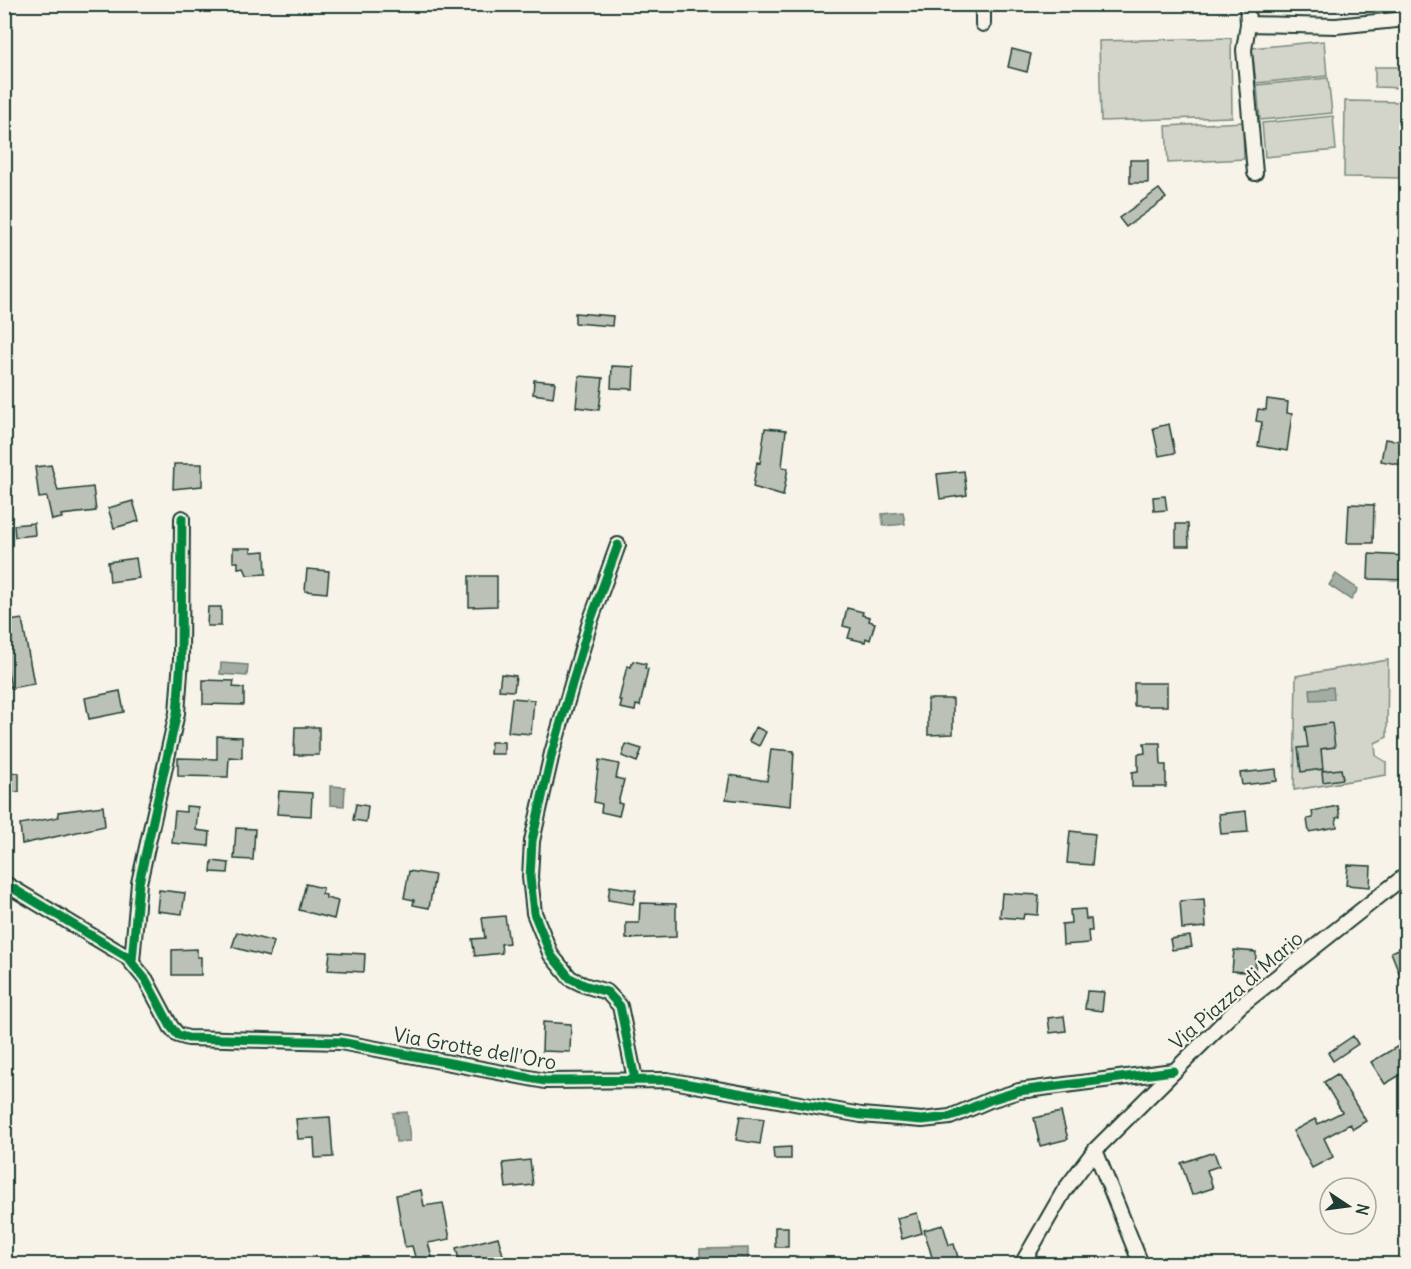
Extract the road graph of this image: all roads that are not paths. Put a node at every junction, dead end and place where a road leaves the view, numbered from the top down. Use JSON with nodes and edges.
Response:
{"nodes":[{"id":1,"x":983,"y":4,"type":"edge"},
{"id":2,"x":1247,"y":4,"type":"edge"},
{"id":3,"x":1407,"y":19,"type":"edge"},
{"id":4,"x":983,"y":24,"type":"dead end"},
{"id":5,"x":1248,"y":24,"type":"junction"},
{"id":6,"x":1255,"y":173,"type":"dead end"},
{"id":7,"x":182,"y":518,"type":"dead end"},
{"id":8,"x":618,"y":544,"type":"dead end"},
{"id":9,"x":1407,"y":875,"type":"edge"},
{"id":10,"x":4,"y":883,"type":"edge"},
{"id":11,"x":132,"y":961,"type":"junction"},
{"id":12,"x":1173,"y":1071,"type":"junction"},
{"id":13,"x":635,"y":1078,"type":"junction"},
{"id":14,"x":1095,"y":1150,"type":"junction"},
{"id":15,"x":1022,"y":1264,"type":"edge"},
{"id":16,"x":1141,"y":1264,"type":"edge"}],
"edges":[{"from":1,"to":4,"type":"street"},
{"from":2,"to":5,"type":"street"},
{"from":3,"to":5,"type":"street"},
{"from":5,"to":6,"type":"street"},
{"from":7,"to":11,"type":"street"},
{"from":8,"to":13,"type":"street"},
{"from":9,"to":12,"type":"street","name":"Via Piazza di Mario"},
{"from":10,"to":11,"type":"street","name":"Via Grotte dell'Oro"},
{"from":11,"to":13,"type":"street","name":"Via Grotte dell'Oro"},
{"from":12,"to":13,"type":"street","name":"Via Grotte dell'Oro"},
{"from":12,"to":14,"type":"street","name":"Via Piazza di Mario"},
{"from":14,"to":15,"type":"street","name":"Via Piazza di Mario"},
{"from":14,"to":16,"type":"street"}]}
